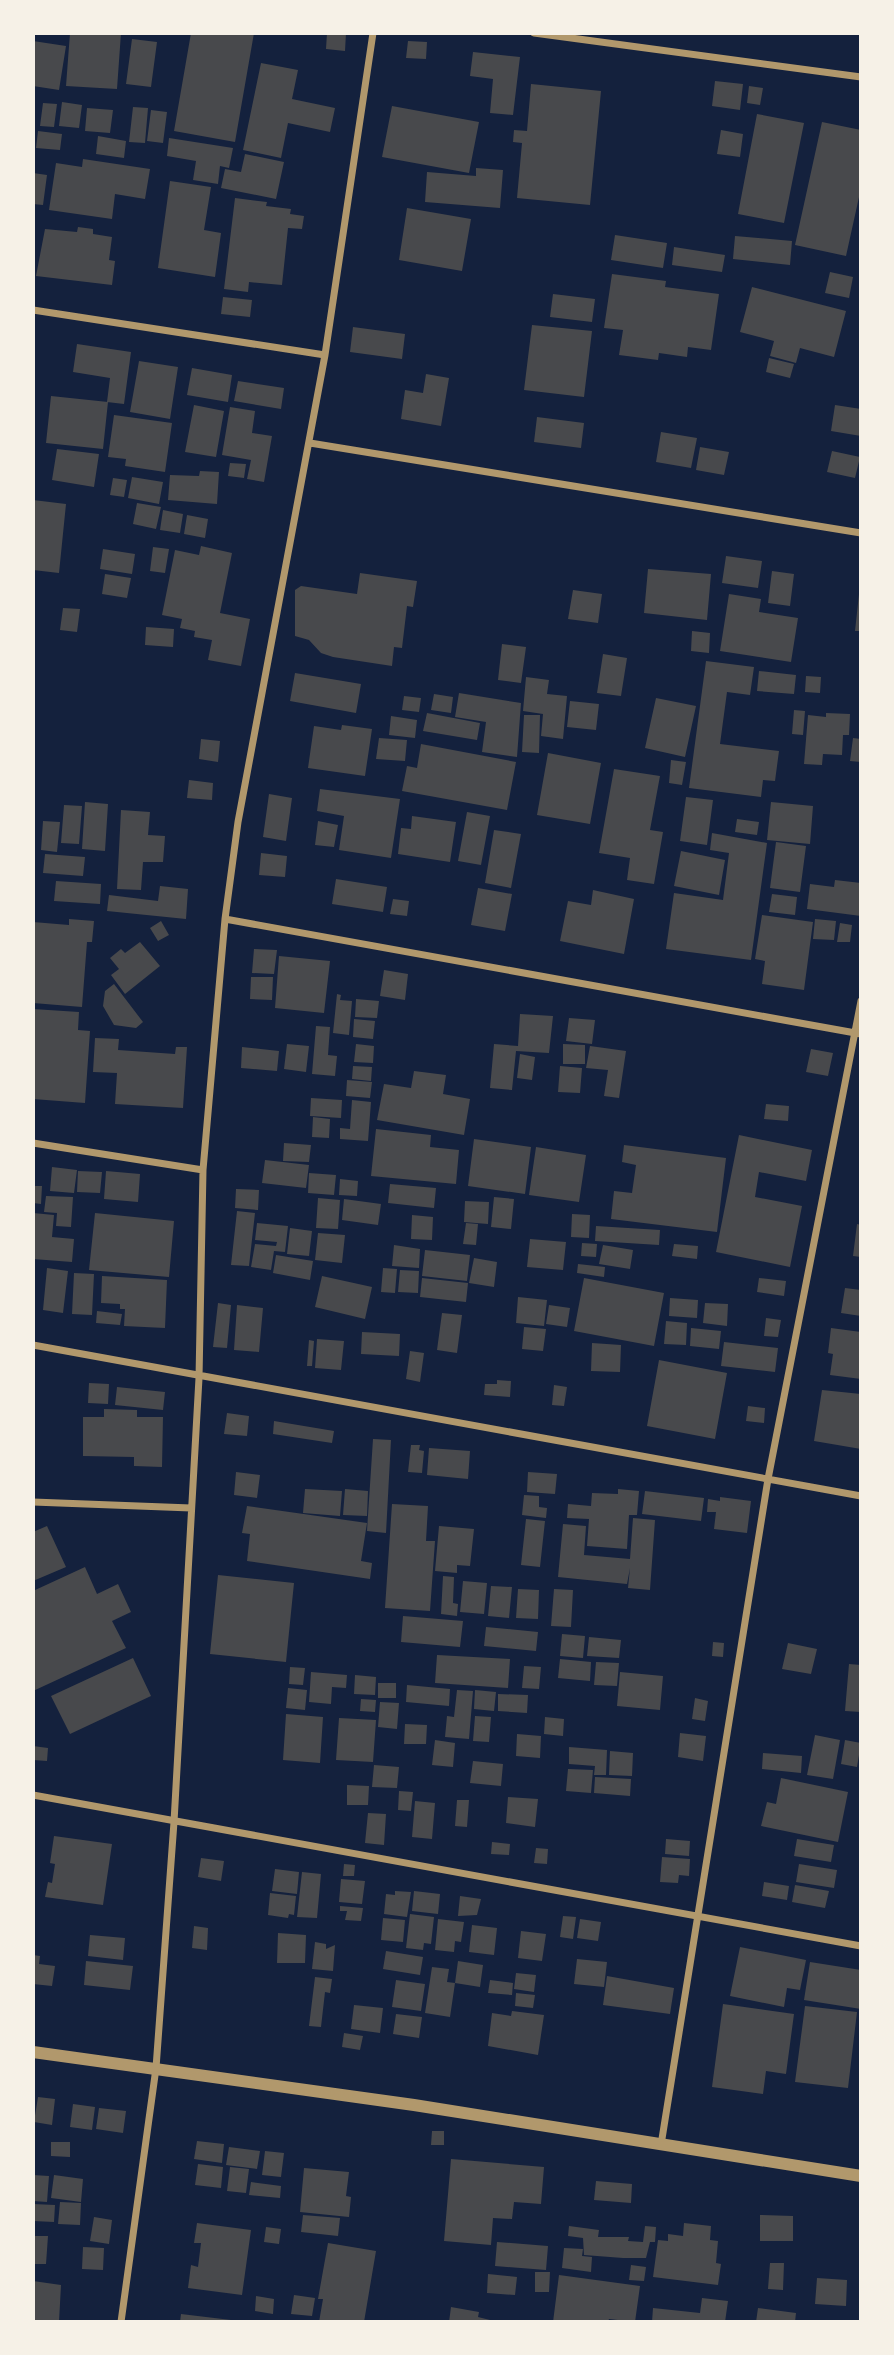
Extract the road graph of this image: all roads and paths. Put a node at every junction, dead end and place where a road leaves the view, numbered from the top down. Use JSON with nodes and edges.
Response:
{"nodes":[{"id":1,"x":373,"y":33,"type":"edge"},
{"id":2,"x":534,"y":33,"type":"edge"},
{"id":3,"x":861,"y":77,"type":"edge"},
{"id":4,"x":33,"y":310,"type":"edge"},
{"id":5,"x":325,"y":355,"type":"junction"},
{"id":6,"x":310,"y":443,"type":"junction"},
{"id":7,"x":861,"y":533,"type":"edge"},
{"id":8,"x":225,"y":919,"type":"junction"},
{"id":9,"x":861,"y":1001,"type":"edge"},
{"id":10,"x":858,"y":1033,"type":"edge"},
{"id":11,"x":33,"y":1143,"type":"edge"},
{"id":12,"x":203,"y":1171,"type":"junction"},
{"id":13,"x":33,"y":1345,"type":"edge"},
{"id":14,"x":198,"y":1378,"type":"junction"},
{"id":15,"x":768,"y":1479,"type":"junction"},
{"id":16,"x":861,"y":1496,"type":"edge"},
{"id":17,"x":33,"y":1502,"type":"edge"},
{"id":18,"x":191,"y":1508,"type":"junction"},
{"id":19,"x":33,"y":1795,"type":"edge"},
{"id":20,"x":174,"y":1822,"type":"junction"},
{"id":21,"x":700,"y":1916,"type":"junction"},
{"id":22,"x":861,"y":1946,"type":"edge"},
{"id":23,"x":33,"y":2052,"type":"edge"},
{"id":24,"x":156,"y":2068,"type":"junction"},
{"id":25,"x":661,"y":2145,"type":"junction"},
{"id":26,"x":861,"y":2176,"type":"edge"},
{"id":27,"x":121,"y":2322,"type":"edge"}],
"edges":[{"from":1,"to":5,"type":"street"},
{"from":2,"to":3,"type":"street"},
{"from":4,"to":5,"type":"street"},
{"from":5,"to":6,"type":"street"},
{"from":6,"to":7,"type":"street"},
{"from":6,"to":8,"type":"street"},
{"from":8,"to":10,"type":"street"},
{"from":8,"to":12,"type":"street"},
{"from":9,"to":10,"type":"street"},
{"from":10,"to":15,"type":"street"},
{"from":11,"to":12,"type":"street"},
{"from":12,"to":14,"type":"street"},
{"from":13,"to":14,"type":"street"},
{"from":14,"to":15,"type":"street"},
{"from":14,"to":18,"type":"street"},
{"from":15,"to":16,"type":"street"},
{"from":15,"to":21,"type":"street"},
{"from":17,"to":18,"type":"street"},
{"from":18,"to":20,"type":"street"},
{"from":19,"to":20,"type":"street"},
{"from":20,"to":21,"type":"street"},
{"from":20,"to":24,"type":"street"},
{"from":21,"to":22,"type":"street"},
{"from":21,"to":25,"type":"street"},
{"from":23,"to":24,"type":"street"},
{"from":24,"to":25,"type":"street"},
{"from":24,"to":27,"type":"street"},
{"from":25,"to":26,"type":"street"}]}
